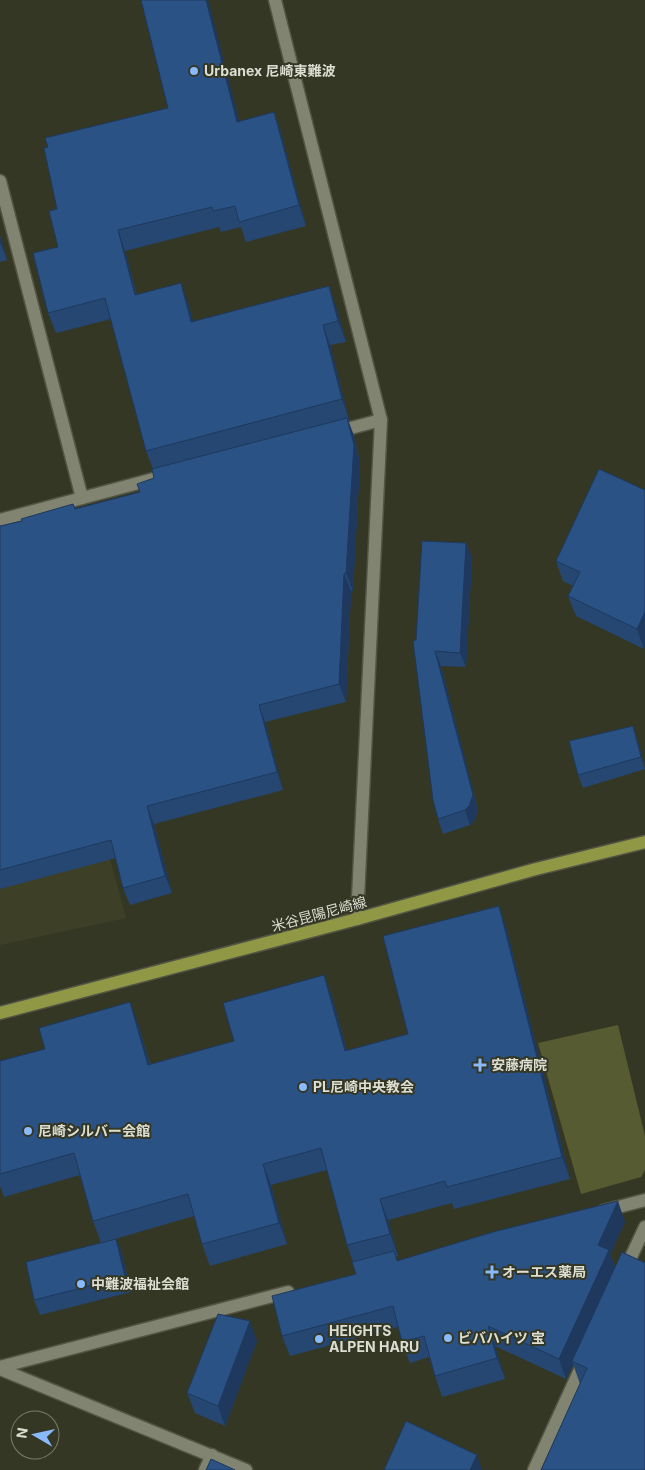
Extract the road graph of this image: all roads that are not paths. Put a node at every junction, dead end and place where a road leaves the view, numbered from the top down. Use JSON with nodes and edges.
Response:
{"nodes":[{"id":1,"x":275,"y":0,"type":"edge"},
{"id":2,"x":0,"y":181,"type":"edge"},
{"id":3,"x":381,"y":420,"type":"junction"},
{"id":4,"x":323,"y":435,"type":"edge"},
{"id":5,"x":169,"y":475,"type":"edge"},
{"id":6,"x":82,"y":498,"type":"junction"},
{"id":7,"x":0,"y":520,"type":"edge"},
{"id":8,"x":645,"y":842,"type":"edge"},
{"id":9,"x":357,"y":919,"type":"junction"},
{"id":10,"x":0,"y":1013,"type":"edge"},
{"id":11,"x":645,"y":1200,"type":"edge"},
{"id":12,"x":587,"y":1214,"type":"edge"},
{"id":13,"x":645,"y":1227,"type":"edge"},
{"id":14,"x":620,"y":1281,"type":"edge"},
{"id":15,"x":298,"y":1289,"type":"edge"},
{"id":16,"x":587,"y":1353,"type":"edge"},
{"id":17,"x":0,"y":1368,"type":"edge"},
{"id":18,"x":212,"y":1456,"type":"junction"},
{"id":19,"x":205,"y":1470,"type":"edge"},
{"id":20,"x":246,"y":1470,"type":"edge"},
{"id":21,"x":534,"y":1470,"type":"edge"}],
"edges":[{"from":1,"to":3,"type":"street"},
{"from":2,"to":6,"type":"street"},
{"from":3,"to":4,"type":"street"},
{"from":3,"to":9,"type":"street"},
{"from":5,"to":6,"type":"street"},
{"from":6,"to":7,"type":"street"},
{"from":8,"to":9,"type":"main road","name":"米谷昆陽尼崎線"},
{"from":9,"to":10,"type":"main road","name":"米谷昆陽尼崎線"},
{"from":11,"to":12,"type":"street"},
{"from":13,"to":14,"type":"street"},
{"from":15,"to":17,"type":"street"},
{"from":16,"to":21,"type":"street"},
{"from":17,"to":18,"type":"street"},
{"from":18,"to":19,"type":"street"},
{"from":18,"to":20,"type":"street"}]}
